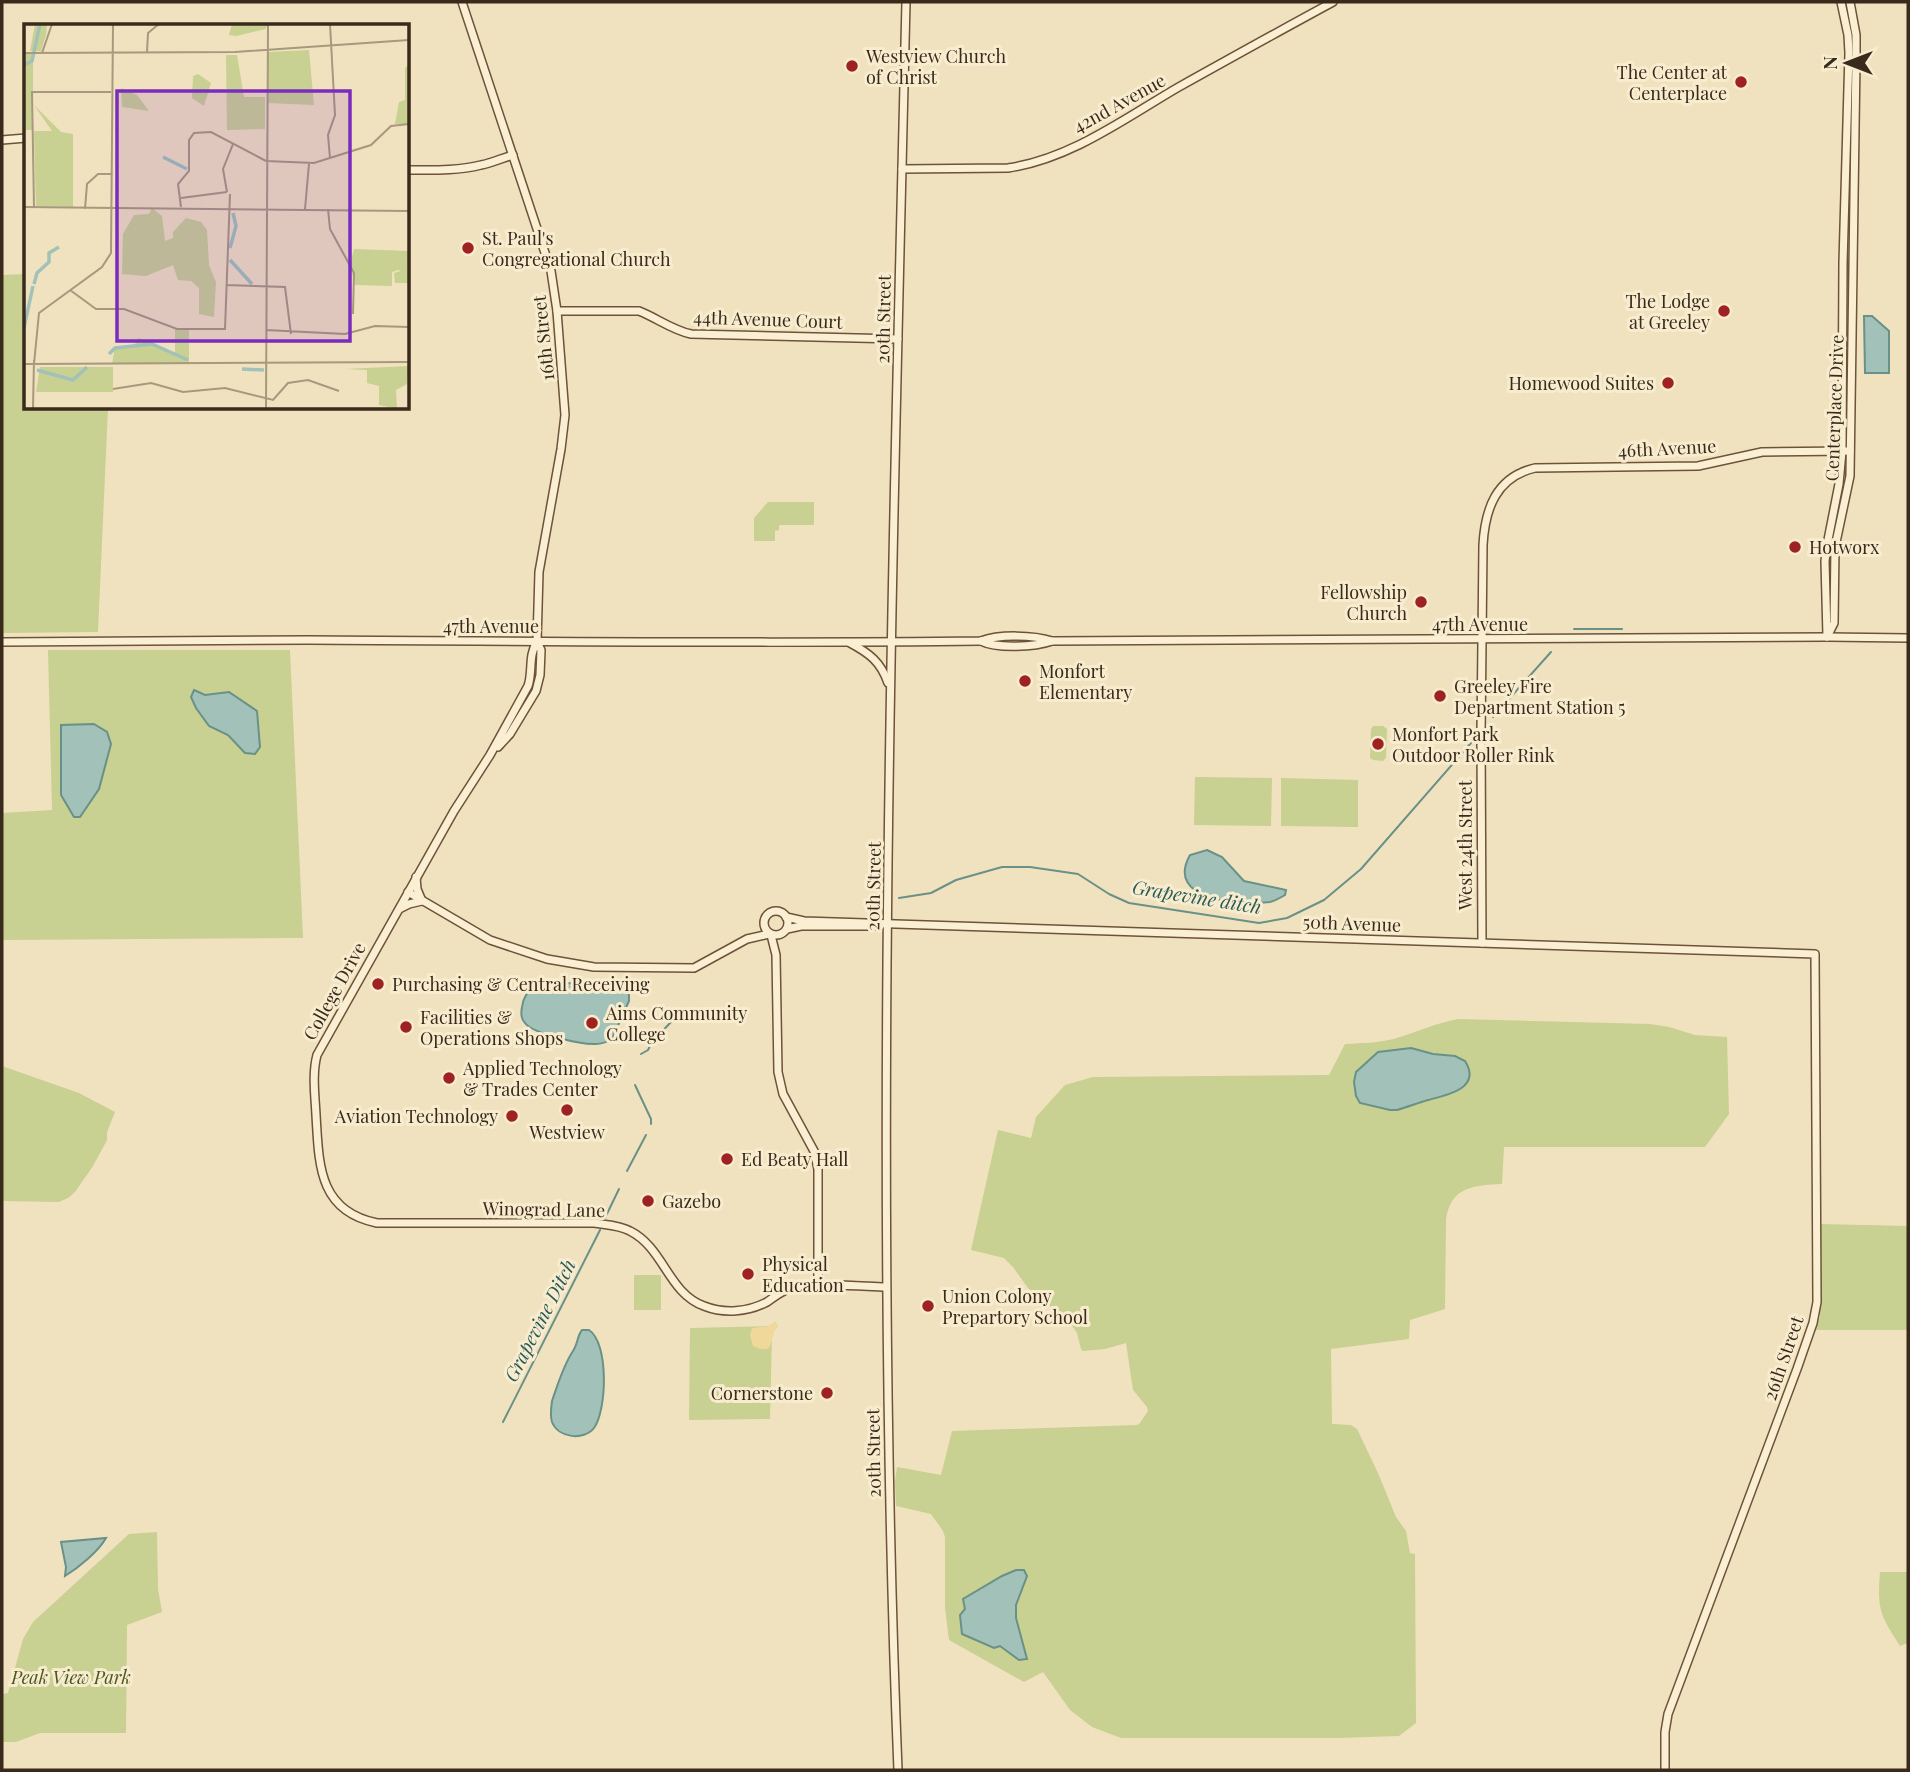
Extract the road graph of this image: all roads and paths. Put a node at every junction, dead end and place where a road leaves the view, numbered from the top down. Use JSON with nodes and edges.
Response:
{"nodes":[{"id":1,"x":462,"y":2,"type":"edge"},
{"id":2,"x":906,"y":2,"type":"edge"},
{"id":3,"x":1333,"y":2,"type":"edge"},
{"id":4,"x":1841,"y":2,"type":"edge"},
{"id":5,"x":1850,"y":2,"type":"edge"},
{"id":6,"x":24,"y":138,"type":"edge"},
{"id":7,"x":2,"y":140,"type":"edge"},
{"id":8,"x":513,"y":155,"type":"junction"},
{"id":9,"x":902,"y":169,"type":"junction"},
{"id":10,"x":410,"y":170,"type":"edge"},
{"id":11,"x":557,"y":311,"type":"junction"},
{"id":12,"x":898,"y":339,"type":"junction"},
{"id":13,"x":1846,"y":451,"type":"junction"},
{"id":14,"x":1527,"y":470,"type":"joint"},
{"id":15,"x":1827,"y":637,"type":"junction"},
{"id":16,"x":1908,"y":638,"type":"edge"},
{"id":17,"x":1482,"y":640,"type":"junction"},
{"id":18,"x":846,"y":641,"type":"junction"},
{"id":19,"x":2,"y":642,"type":"edge"},
{"id":20,"x":537,"y":642,"type":"junction"},
{"id":21,"x":891,"y":642,"type":"junction"},
{"id":22,"x":891,"y":691,"type":"junction"},
{"id":23,"x":416,"y":877,"type":"junction"},
{"id":24,"x":408,"y":892,"type":"junction"},
{"id":25,"x":422,"y":901,"type":"junction"},
{"id":26,"x":397,"y":911,"type":"junction"},
{"id":27,"x":786,"y":917,"type":"junction"},
{"id":28,"x":763,"y":924,"type":"junction"},
{"id":29,"x":888,"y":924,"type":"junction"},
{"id":30,"x":785,"y":931,"type":"junction"},
{"id":31,"x":770,"y":934,"type":"junction"},
{"id":32,"x":747,"y":940,"type":"junction"},
{"id":33,"x":1482,"y":943,"type":"junction"},
{"id":34,"x":1815,"y":954,"type":"joint"},
{"id":35,"x":776,"y":956,"type":"junction"},
{"id":36,"x":397,"y":1224,"type":"joint"},
{"id":37,"x":818,"y":1286,"type":"junction"},
{"id":38,"x":886,"y":1287,"type":"junction"},
{"id":39,"x":898,"y":1770,"type":"edge"},
{"id":40,"x":1665,"y":1770,"type":"edge"}],
"edges":[{"from":1,"to":8,"type":"street","name":"16th Street"},
{"from":2,"to":9,"type":"street","name":"20th Street"},
{"from":3,"to":9,"type":"street","name":"42nd Avenue"},
{"from":4,"to":13,"type":"street","name":"Centerplace Drive"},
{"from":5,"to":13,"type":"street","name":"Centerplace Drive"},
{"from":6,"to":7,"type":"street"},
{"from":8,"to":10,"type":"street"},
{"from":8,"to":11,"type":"street","name":"16th Street"},
{"from":9,"to":12,"type":"street","name":"20th Street"},
{"from":11,"to":12,"type":"street","name":"44th Avenue Court"},
{"from":11,"to":20,"type":"street","name":"16th Street"},
{"from":12,"to":21,"type":"street","name":"20th Street"},
{"from":13,"to":14,"type":"street","name":"46th Avenue"},
{"from":13,"to":15,"type":"street","name":"Centerplace Drive"},
{"from":14,"to":17,"type":"street","name":"West 24th Street"},
{"from":15,"to":16,"type":"street","name":"47th Avenue"},
{"from":15,"to":17,"type":"street","name":"47th Avenue"},
{"from":17,"to":21,"type":"street","name":"47th Avenue"},
{"from":17,"to":33,"type":"street","name":"West 24th Street"},
{"from":18,"to":20,"type":"street","name":"47th Avenue"},
{"from":18,"to":21,"type":"street","name":"47th Avenue"},
{"from":18,"to":22,"type":"street"},
{"from":19,"to":20,"type":"street","name":"47th Avenue"},
{"from":20,"to":23,"type":"street","name":"College Drive"},
{"from":21,"to":22,"type":"street","name":"20th Street"},
{"from":22,"to":29,"type":"street","name":"20th Street"},
{"from":23,"to":24,"type":"street","name":"College Drive"},
{"from":23,"to":25,"type":"street"},
{"from":24,"to":25,"type":"street"},
{"from":24,"to":26,"type":"street","name":"College Drive"},
{"from":25,"to":26,"type":"street"},
{"from":25,"to":32,"type":"street"},
{"from":26,"to":36,"type":"street","name":"College Drive"},
{"from":27,"to":28,"type":"street"},
{"from":27,"to":29,"type":"street","name":"50th Avenue"},
{"from":27,"to":30,"type":"street"},
{"from":28,"to":31,"type":"street"},
{"from":28,"to":32,"type":"street"},
{"from":29,"to":30,"type":"street","name":"50th Avenue"},
{"from":29,"to":33,"type":"street","name":"50th Avenue"},
{"from":29,"to":38,"type":"street","name":"20th Street"},
{"from":30,"to":31,"type":"street"},
{"from":30,"to":35,"type":"street"},
{"from":31,"to":32,"type":"street"},
{"from":31,"to":35,"type":"street"},
{"from":33,"to":34,"type":"street","name":"50th Avenue"},
{"from":34,"to":40,"type":"street","name":"26th Street"},
{"from":35,"to":37,"type":"street"},
{"from":36,"to":37,"type":"street","name":"Winograd Lane"},
{"from":37,"to":38,"type":"street","name":"Winograd Lane"},
{"from":38,"to":39,"type":"street","name":"20th Street"}]}
